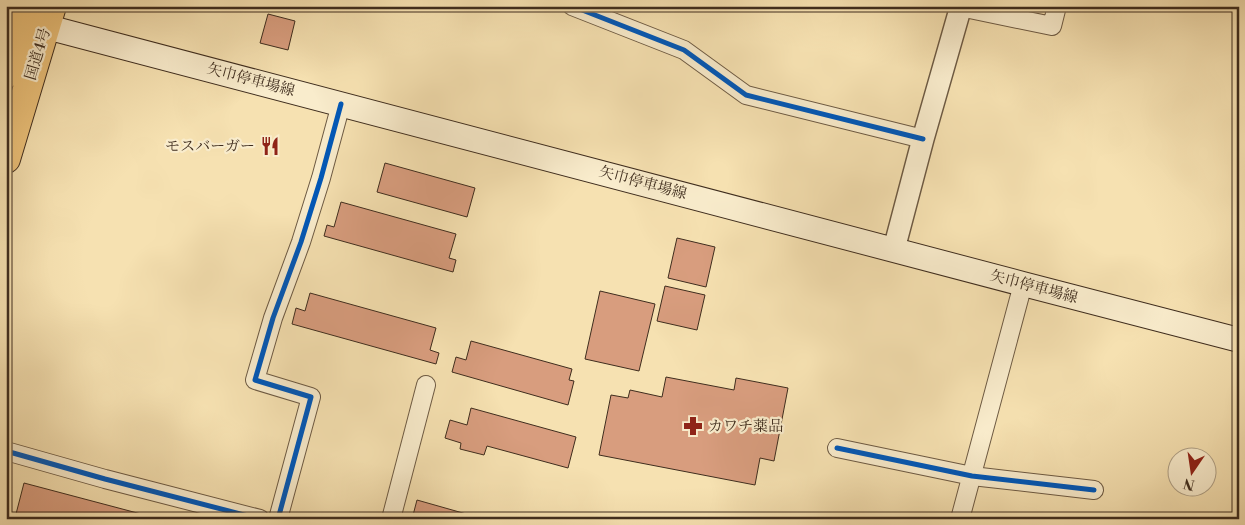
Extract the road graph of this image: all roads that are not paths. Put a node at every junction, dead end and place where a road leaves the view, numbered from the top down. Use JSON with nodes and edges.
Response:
{"nodes":[{"id":1,"x":572,"y":6,"type":"edge"},
{"id":2,"x":1057,"y":6,"type":"edge"},
{"id":3,"x":960,"y":7,"type":"edge"},
{"id":4,"x":31,"y":16,"type":"edge"},
{"id":5,"x":6,"y":74,"type":"edge"},
{"id":6,"x":341,"y":104,"type":"junction"},
{"id":7,"x":923,"y":139,"type":"junction"},
{"id":8,"x":6,"y":159,"type":"edge"},
{"id":9,"x":894,"y":250,"type":"junction"},
{"id":10,"x":1023,"y":284,"type":"junction"},
{"id":11,"x":1239,"y":340,"type":"edge"},
{"id":12,"x":426,"y":385,"type":"dead end"},
{"id":13,"x":837,"y":448,"type":"dead end"},
{"id":14,"x":6,"y":451,"type":"edge"},
{"id":15,"x":972,"y":476,"type":"junction"},
{"id":16,"x":1094,"y":490,"type":"dead end"},
{"id":17,"x":260,"y":519,"type":"edge"},
{"id":18,"x":278,"y":519,"type":"edge"},
{"id":19,"x":392,"y":519,"type":"edge"},
{"id":20,"x":960,"y":519,"type":"edge"}],
"edges":[{"from":1,"to":7,"type":"street"},
{"from":2,"to":3,"type":"street"},
{"from":3,"to":7,"type":"street"},
{"from":4,"to":5,"type":"highway","name":"国道4号"},
{"from":4,"to":6,"type":"main road","name":"矢巾停車場線"},
{"from":4,"to":8,"type":"highway","name":"国道4号"},
{"from":6,"to":9,"type":"main road","name":"矢巾停車場線"},
{"from":6,"to":18,"type":"street"},
{"from":7,"to":9,"type":"street"},
{"from":9,"to":10,"type":"main road","name":"矢巾停車場線"},
{"from":10,"to":11,"type":"main road","name":"矢巾停車場線"},
{"from":10,"to":15,"type":"street"},
{"from":12,"to":19,"type":"street"},
{"from":13,"to":15,"type":"street"},
{"from":14,"to":17,"type":"street"},
{"from":15,"to":16,"type":"street"},
{"from":15,"to":20,"type":"street"}]}
